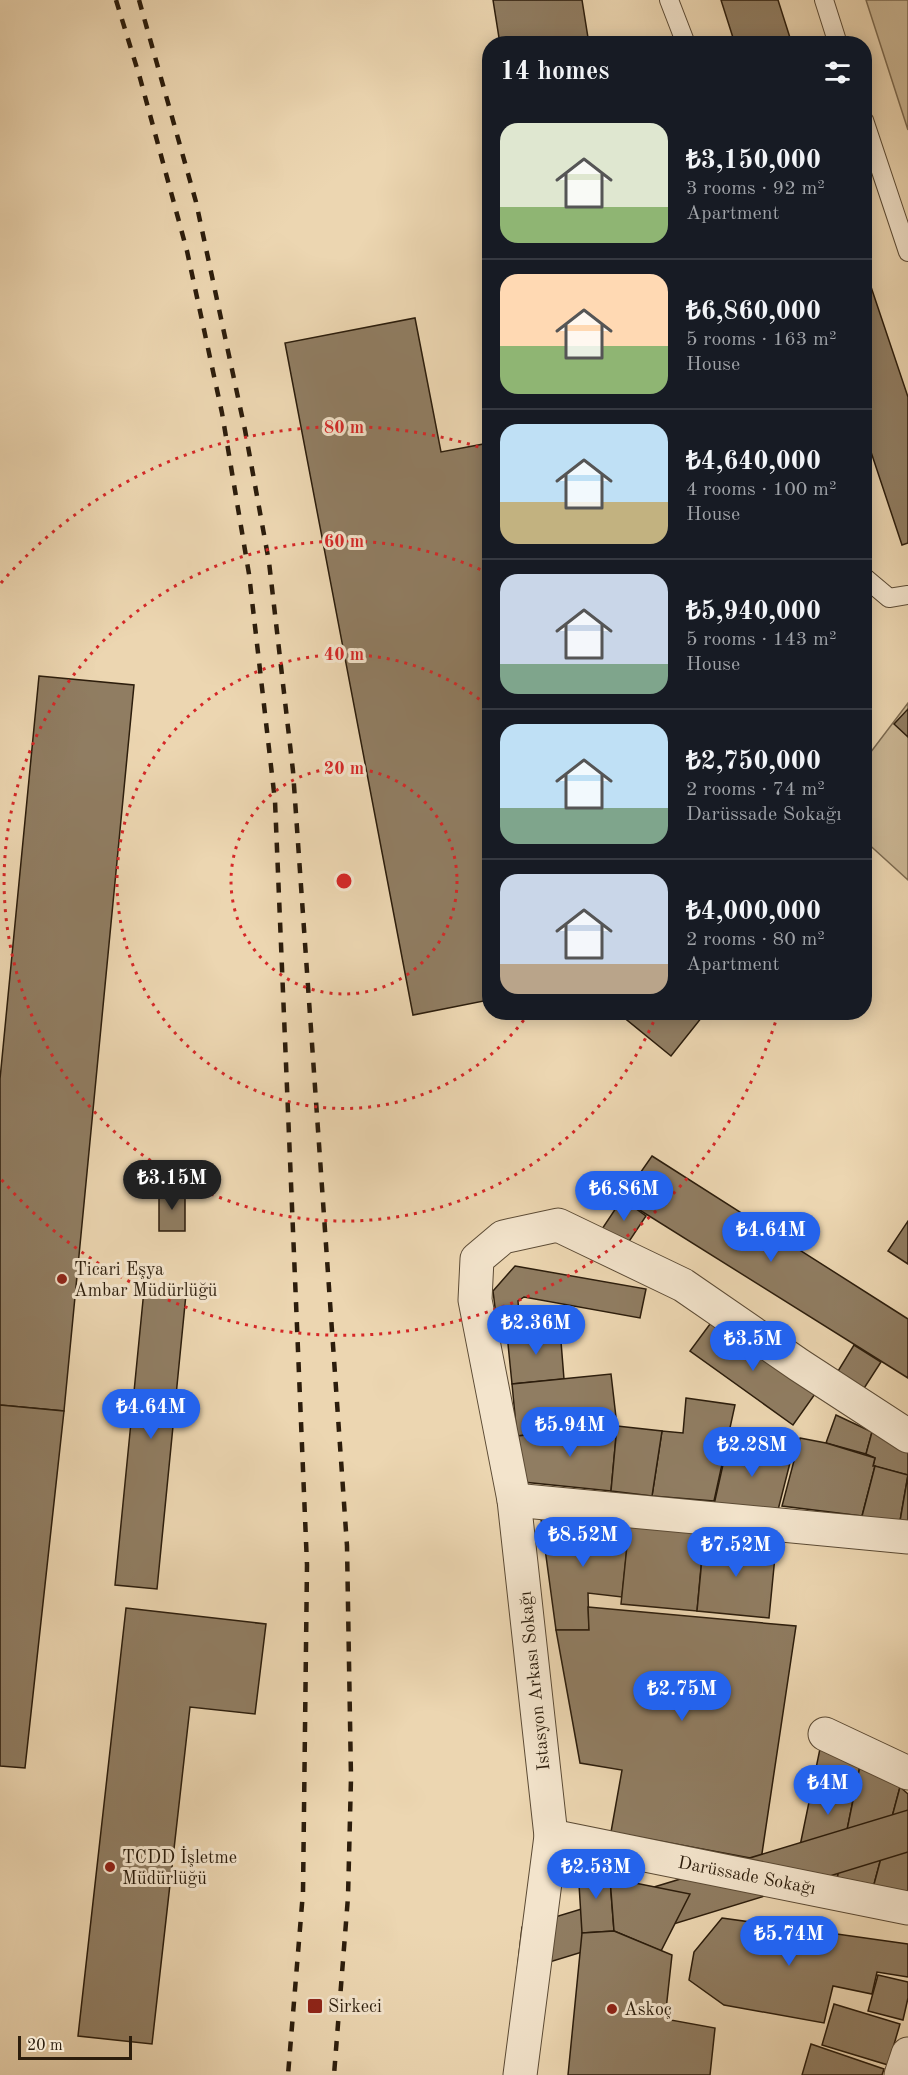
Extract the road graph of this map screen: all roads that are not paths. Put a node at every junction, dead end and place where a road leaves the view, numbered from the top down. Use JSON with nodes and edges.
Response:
{"nodes":[{"id":1,"x":669,"y":0,"type":"edge"},
{"id":2,"x":824,"y":0,"type":"edge"},
{"id":3,"x":683,"y":36,"type":"edge"},
{"id":4,"x":835,"y":36,"type":"edge"},
{"id":5,"x":872,"y":144,"type":"edge"},
{"id":6,"x":908,"y":252,"type":"edge"},
{"id":7,"x":872,"y":584,"type":"edge"},
{"id":8,"x":908,"y":595,"type":"edge"},
{"id":9,"x":908,"y":1436,"type":"edge"},
{"id":10,"x":514,"y":1500,"type":"junction"},
{"id":11,"x":908,"y":1537,"type":"edge"},
{"id":12,"x":825,"y":1734,"type":"dead end"},
{"id":13,"x":908,"y":1773,"type":"edge"},
{"id":14,"x":550,"y":1836,"type":"junction"},
{"id":15,"x":908,"y":1908,"type":"edge"},
{"id":16,"x":520,"y":2075,"type":"edge"}],
"edges":[{"from":1,"to":3,"type":"lane"},
{"from":2,"to":4,"type":"lane"},
{"from":5,"to":6,"type":"lane"},
{"from":7,"to":8,"type":"lane"},
{"from":9,"to":10,"type":"street","name":"Istasyon Arkası Sokağı"},
{"from":10,"to":11,"type":"street"},
{"from":10,"to":14,"type":"street","name":"Istasyon Arkası Sokağı"},
{"from":12,"to":13,"type":"street"},
{"from":14,"to":15,"type":"street","name":"Darüssade Sokağı"},
{"from":14,"to":16,"type":"street","name":"Istasyon Arkası Sokağı"}]}
